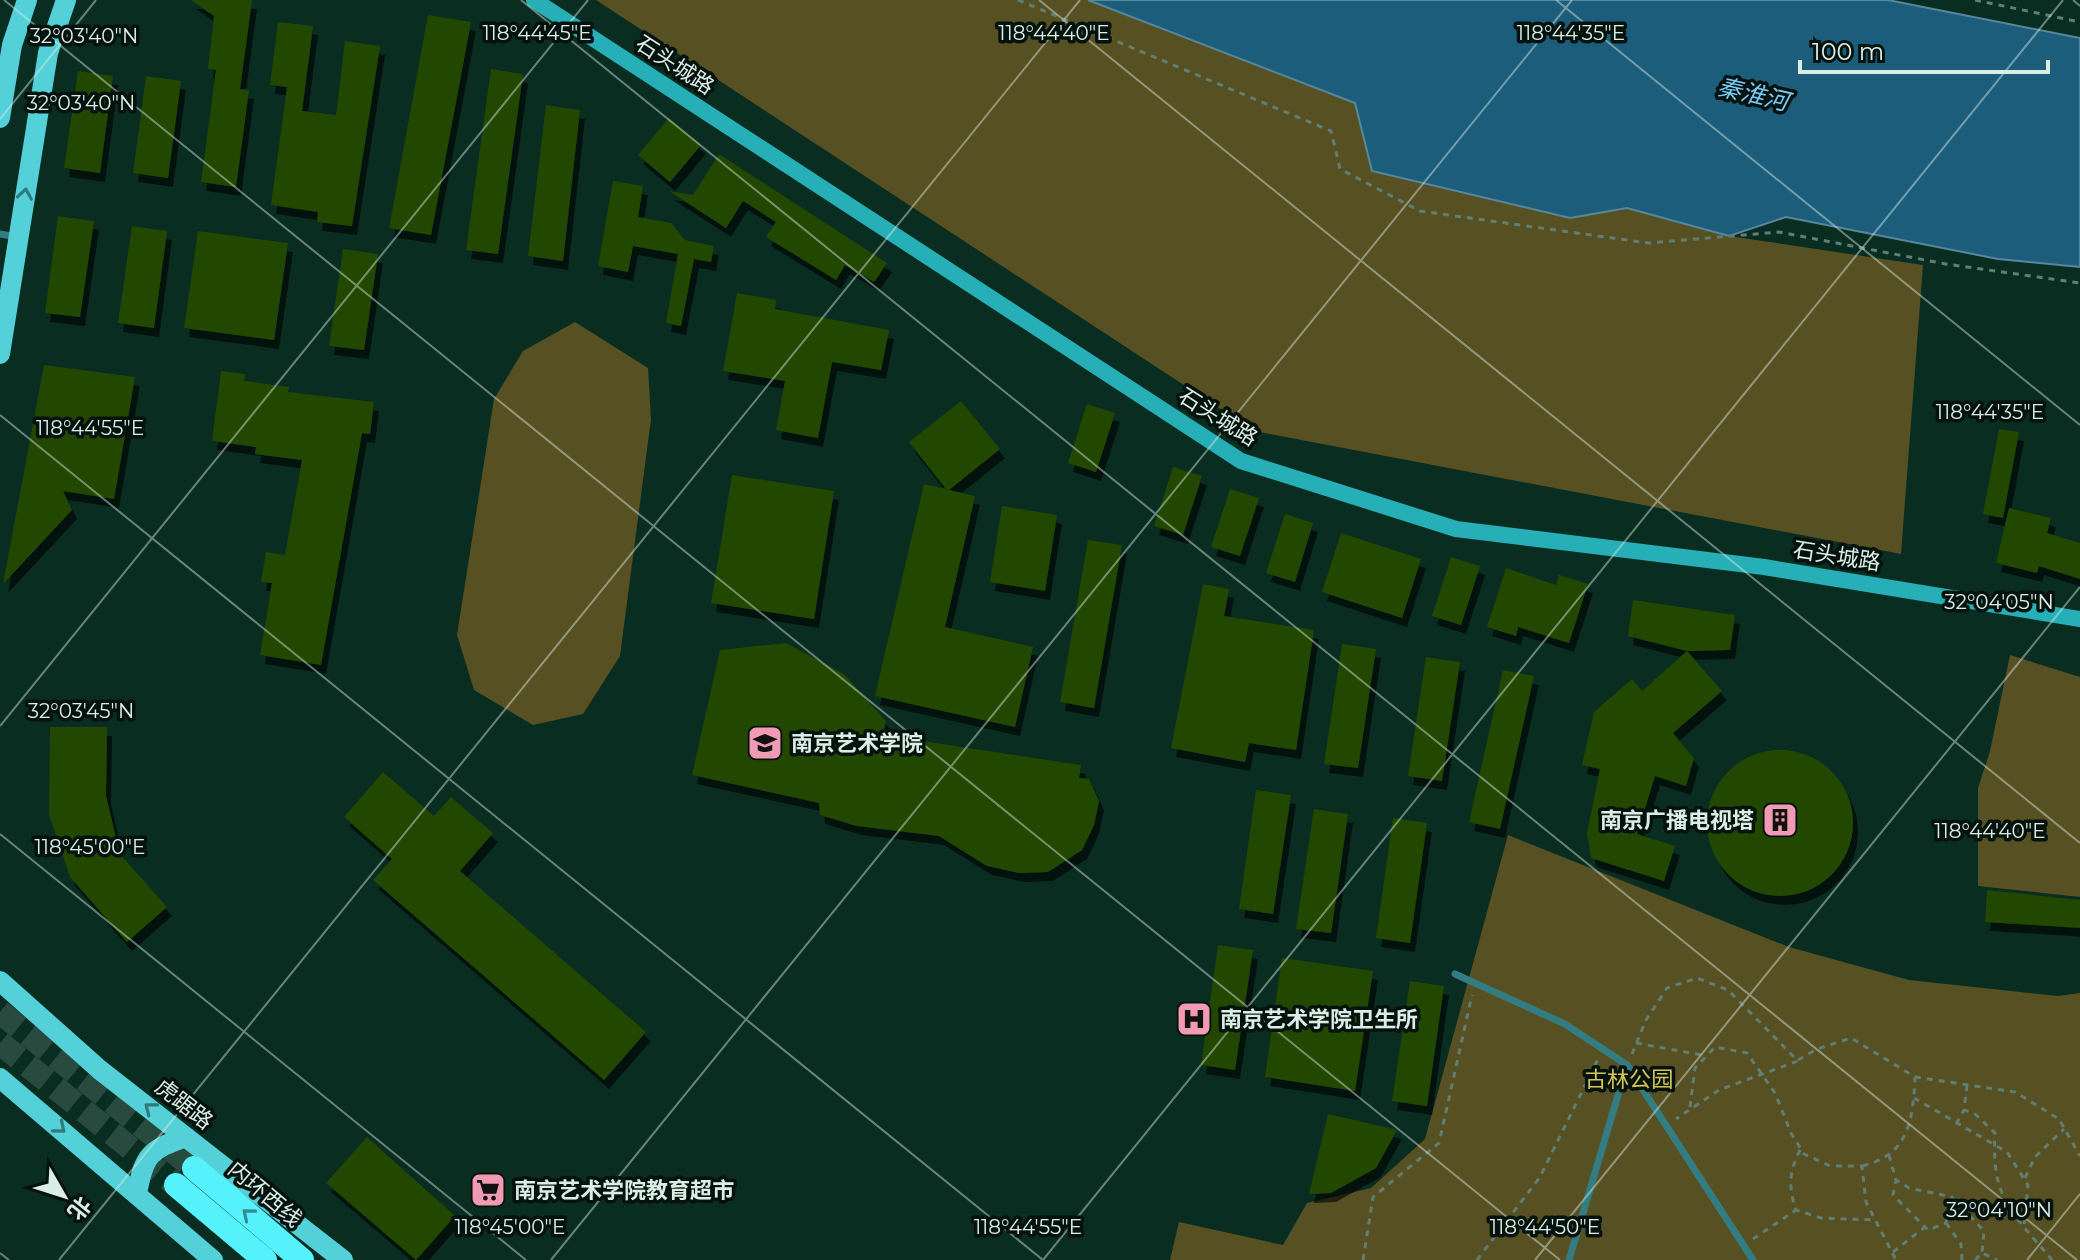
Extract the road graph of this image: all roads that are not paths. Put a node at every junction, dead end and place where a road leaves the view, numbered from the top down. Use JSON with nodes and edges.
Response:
{"nodes":[{"id":1,"x":27,"y":0,"type":"edge"},
{"id":2,"x":66,"y":0,"type":"edge"},
{"id":3,"x":534,"y":0,"type":"edge"},
{"id":4,"x":0,"y":118,"type":"edge"},
{"id":5,"x":9,"y":235,"type":"edge"},
{"id":6,"x":0,"y":354,"type":"edge"},
{"id":7,"x":2080,"y":619,"type":"edge"},
{"id":8,"x":1455,"y":974,"type":"dead end"},
{"id":9,"x":0,"y":981,"type":"edge"},
{"id":10,"x":1627,"y":1065,"type":"junction"},
{"id":11,"x":0,"y":1078,"type":"edge"},
{"id":12,"x":186,"y":1137,"type":"junction"},
{"id":13,"x":194,"y":1168,"type":"tunnel mouth"},
{"id":14,"x":176,"y":1185,"type":"tunnel mouth"},
{"id":15,"x":137,"y":1194,"type":"junction"},
{"id":16,"x":213,"y":1260,"type":"edge"},
{"id":17,"x":265,"y":1260,"type":"edge"},
{"id":18,"x":302,"y":1260,"type":"edge"},
{"id":19,"x":343,"y":1260,"type":"edge"},
{"id":20,"x":1569,"y":1260,"type":"edge"},
{"id":21,"x":1753,"y":1260,"type":"edge"}],
"edges":[{"from":1,"to":4,"type":"main road"},
{"from":5,"to":2,"type":"main road","one_way":true},
{"from":3,"to":7,"type":"street","name":"石头城路"},
{"from":5,"to":6,"type":"main road"},
{"from":8,"to":10,"type":"lane"},
{"from":12,"to":9,"type":"main road","name":"虎踞路","one_way":true},
{"from":10,"to":20,"type":"lane"},
{"from":10,"to":21,"type":"lane"},
{"from":11,"to":15,"type":"main road","one_way":true},
{"from":12,"to":15,"type":"main road"},
{"from":12,"to":19,"type":"main road","name":"虎踞路"},
{"from":18,"to":13,"type":"highway","name":"内环西线","one_way":true},
{"from":14,"to":17,"type":"highway"},
{"from":15,"to":16,"type":"main road"}]}
